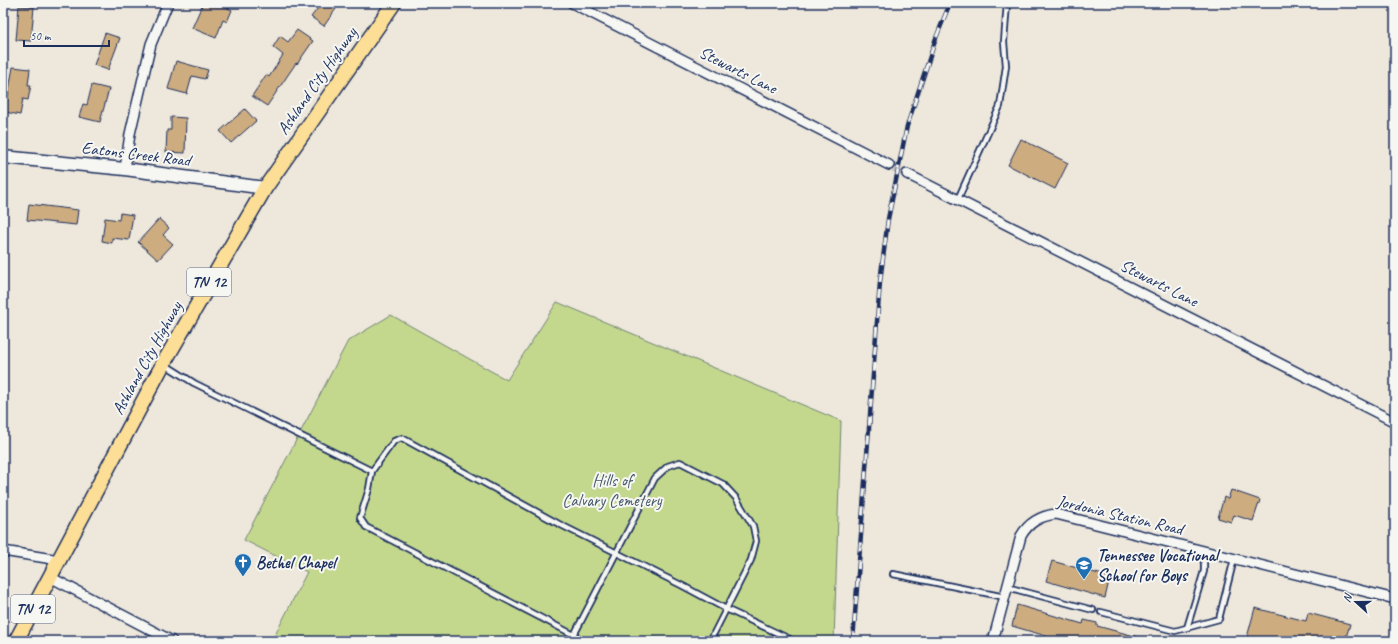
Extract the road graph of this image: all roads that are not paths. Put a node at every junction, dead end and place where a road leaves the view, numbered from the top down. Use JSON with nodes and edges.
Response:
{"nodes":[{"id":1,"x":168,"y":3,"type":"edge"},
{"id":2,"x":394,"y":3,"type":"edge"},
{"id":3,"x":572,"y":3,"type":"edge"},
{"id":4,"x":1007,"y":3,"type":"edge"},
{"id":5,"x":589,"y":7,"type":"edge"},
{"id":6,"x":3,"y":156,"type":"edge"},
{"id":7,"x":889,"y":165,"type":"tunnel mouth"},
{"id":8,"x":125,"y":170,"type":"junction"},
{"id":9,"x":907,"y":174,"type":"tunnel mouth"},
{"id":10,"x":265,"y":188,"type":"junction"},
{"id":11,"x":958,"y":199,"type":"junction"},
{"id":12,"x":163,"y":364,"type":"junction"},
{"id":13,"x":1395,"y":422,"type":"edge"},
{"id":14,"x":372,"y":471,"type":"junction"},
{"id":15,"x":1197,"y":550,"type":"junction"},
{"id":16,"x":3,"y":551,"type":"edge"},
{"id":17,"x":617,"y":553,"type":"junction"},
{"id":18,"x":1234,"y":559,"type":"junction"},
{"id":19,"x":59,"y":560,"type":"junction"},
{"id":20,"x":893,"y":574,"type":"dead end"},
{"id":21,"x":50,"y":577,"type":"junction"},
{"id":22,"x":1007,"y":587,"type":"junction"},
{"id":23,"x":1005,"y":597,"type":"junction"},
{"id":24,"x":1395,"y":599,"type":"edge"},
{"id":25,"x":726,"y":609,"type":"junction"},
{"id":26,"x":1093,"y":610,"type":"dead end"},
{"id":27,"x":1101,"y":612,"type":"dead end"},
{"id":28,"x":1187,"y":628,"type":"junction"},
{"id":29,"x":574,"y":635,"type":"junction"},
{"id":30,"x":16,"y":641,"type":"edge"},
{"id":31,"x":172,"y":641,"type":"edge"},
{"id":32,"x":571,"y":641,"type":"edge"},
{"id":33,"x":710,"y":641,"type":"edge"},
{"id":34,"x":794,"y":641,"type":"edge"},
{"id":35,"x":993,"y":641,"type":"edge"}],
"edges":[{"from":1,"to":8,"type":"street"},
{"from":2,"to":10,"type":"main road","name":"Ashland City Highway","number":"TN 12"},
{"from":3,"to":5,"type":"street","name":"Stewarts Lane"},
{"from":4,"to":11,"type":"lane"},
{"from":5,"to":7,"type":"street","name":"Stewarts Lane"},
{"from":6,"to":8,"type":"street","name":"Eatons Creek Road"},
{"from":8,"to":10,"type":"street","name":"Eatons Creek Road"},
{"from":9,"to":11,"type":"street","name":"Stewarts Lane"},
{"from":10,"to":12,"type":"main road","name":"Ashland City Highway","number":"TN 12"},
{"from":11,"to":13,"type":"street","name":"Stewarts Lane"},
{"from":12,"to":14,"type":"lane"},
{"from":12,"to":19,"type":"main road","name":"Ashland City Highway","number":"TN 12"},
{"from":14,"to":17,"type":"lane"},
{"from":14,"to":29,"type":"lane"},
{"from":15,"to":18,"type":"street","name":"Jordonia Station Road"},
{"from":15,"to":22,"type":"street","name":"Jordonia Station Road"},
{"from":15,"to":28,"type":"lane"},
{"from":16,"to":19,"type":"street"},
{"from":17,"to":25,"type":"lane"},
{"from":17,"to":25,"type":"lane"},
{"from":17,"to":29,"type":"lane"},
{"from":18,"to":24,"type":"street","name":"Jordonia Station Road"},
{"from":18,"to":28,"type":"lane"},
{"from":19,"to":21,"type":"main road","name":"Ashland City Highway","number":"TN 12"},
{"from":20,"to":23,"type":"lane"},
{"from":21,"to":30,"type":"main road","name":"Ashland City Highway","number":"TN 12"},
{"from":21,"to":31,"type":"street"},
{"from":22,"to":23,"type":"street","name":"Jordonia Station Road"},
{"from":22,"to":26,"type":"lane"},
{"from":23,"to":35,"type":"street","name":"Jordonia Station Road"},
{"from":25,"to":33,"type":"lane"},
{"from":25,"to":34,"type":"lane"},
{"from":27,"to":28,"type":"lane"},
{"from":29,"to":32,"type":"lane"}]}
